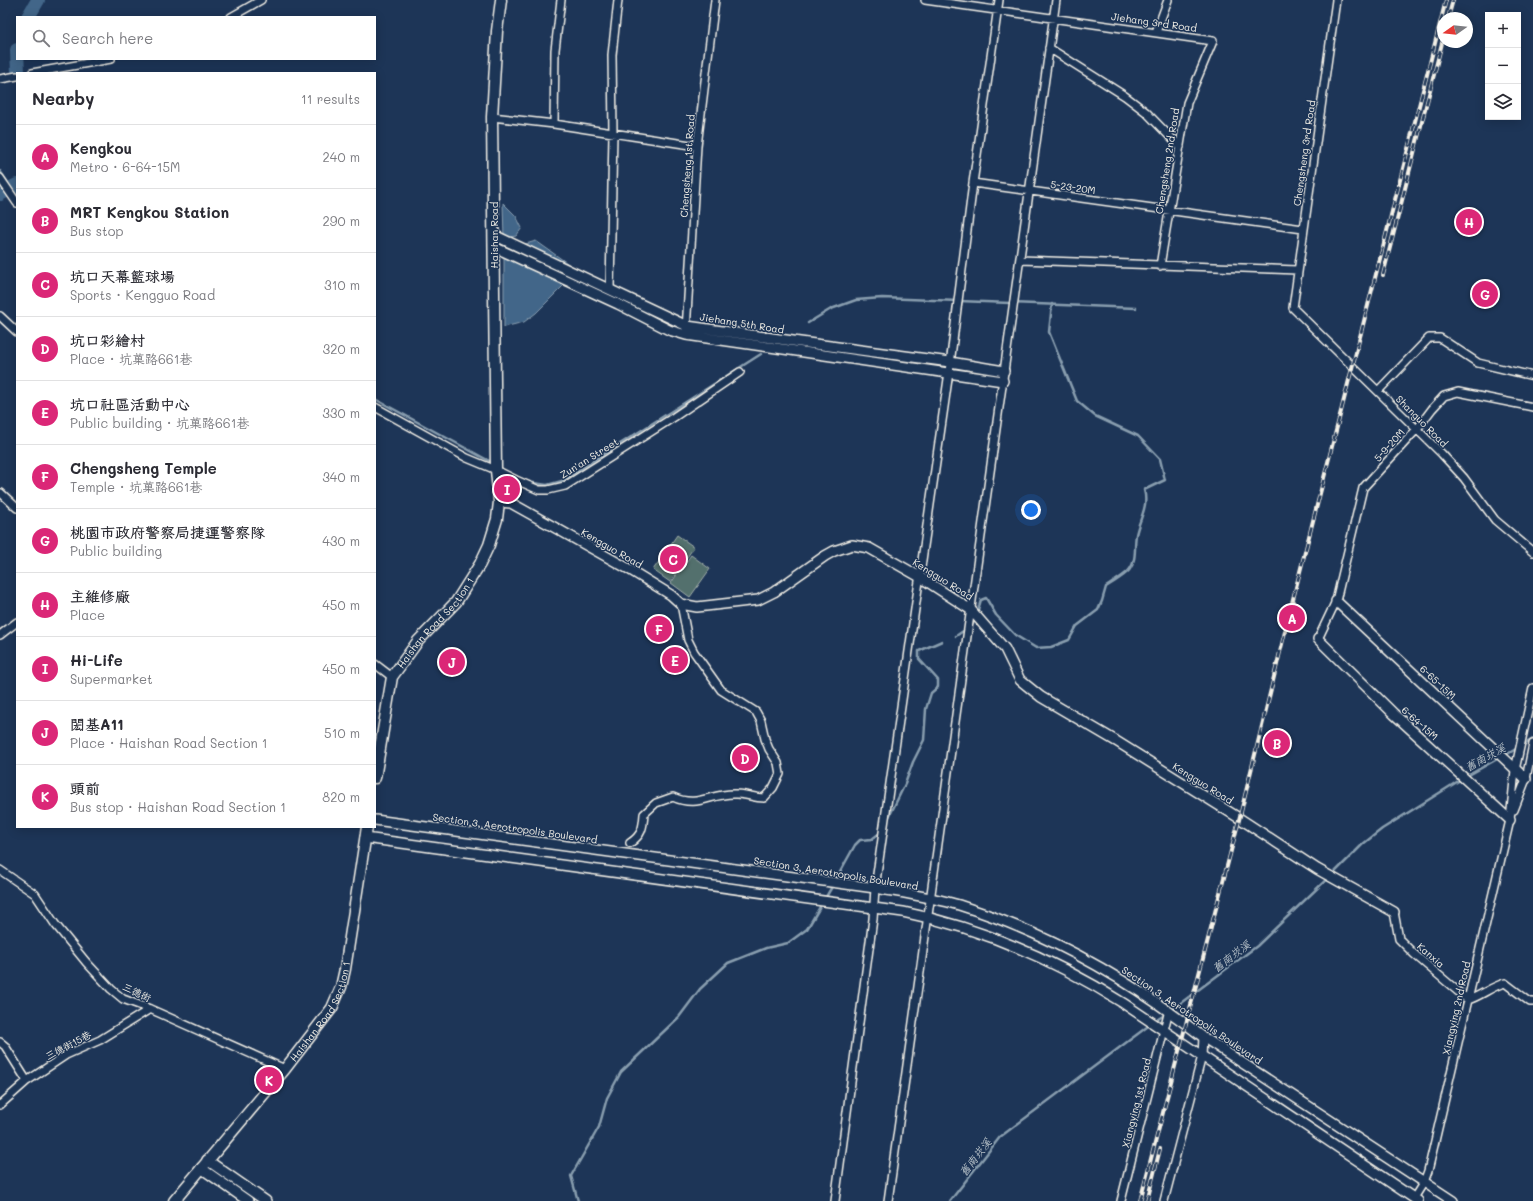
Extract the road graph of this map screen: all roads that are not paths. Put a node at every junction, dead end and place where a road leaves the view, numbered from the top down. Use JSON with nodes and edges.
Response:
{"nodes":[{"id":1,"x":261,"y":0,"type":"edge"},
{"id":2,"x":501,"y":0,"type":"edge"},
{"id":3,"x":561,"y":0,"type":"edge"},
{"id":4,"x":618,"y":0,"type":"edge"},
{"id":5,"x":715,"y":0,"type":"edge"},
{"id":6,"x":925,"y":0,"type":"edge"},
{"id":7,"x":999,"y":0,"type":"edge"},
{"id":8,"x":1056,"y":0,"type":"edge"},
{"id":9,"x":1168,"y":0,"type":"edge"},
{"id":10,"x":1336,"y":0,"type":"edge"},
{"id":11,"x":998,"y":10,"type":"junction"},
{"id":12,"x":233,"y":16,"type":"edge"},
{"id":13,"x":1054,"y":18,"type":"junction"},
{"id":14,"x":1156,"y":32,"type":"junction"},
{"id":15,"x":1213,"y":41,"type":"joint"},
{"id":16,"x":1049,"y":48,"type":"junction"},
{"id":17,"x":105,"y":60,"type":"edge"},
{"id":18,"x":38,"y":72,"type":"edge"},
{"id":19,"x":16,"y":76,"type":"edge"},
{"id":20,"x":3,"y":79,"type":"edge"},
{"id":21,"x":492,"y":117,"type":"junction"},
{"id":22,"x":554,"y":124,"type":"junction"},
{"id":23,"x":613,"y":133,"type":"junction"},
{"id":24,"x":698,"y":146,"type":"junction"},
{"id":25,"x":1180,"y":147,"type":"junction"},
{"id":26,"x":0,"y":178,"type":"edge"},
{"id":27,"x":973,"y":183,"type":"junction"},
{"id":28,"x":1030,"y":191,"type":"junction"},
{"id":29,"x":16,"y":202,"type":"edge"},
{"id":30,"x":1170,"y":211,"type":"junction"},
{"id":31,"x":1303,"y":229,"type":"junction"},
{"id":32,"x":494,"y":234,"type":"junction"},
{"id":33,"x":494,"y":247,"type":"junction"},
{"id":34,"x":1021,"y":260,"type":"junction"},
{"id":35,"x":1160,"y":266,"type":"junction"},
{"id":36,"x":1297,"y":270,"type":"junction"},
{"id":37,"x":610,"y":290,"type":"junction"},
{"id":38,"x":1293,"y":308,"type":"joint"},
{"id":39,"x":0,"y":316,"type":"edge"},
{"id":40,"x":686,"y":330,"type":"junction"},
{"id":41,"x":16,"y":331,"type":"edge"},
{"id":42,"x":950,"y":362,"type":"junction"},
{"id":43,"x":1004,"y":371,"type":"junction"},
{"id":44,"x":740,"y":372,"type":"dead end"},
{"id":45,"x":949,"y":372,"type":"junction"},
{"id":46,"x":1533,"y":376,"type":"edge"},
{"id":47,"x":1003,"y":381,"type":"junction"},
{"id":48,"x":1378,"y":391,"type":"junction"},
{"id":49,"x":1533,"y":407,"type":"edge"},
{"id":50,"x":376,"y":408,"type":"edge"},
{"id":51,"x":1417,"y":429,"type":"junction"},
{"id":52,"x":496,"y":470,"type":"junction"},
{"id":53,"x":1,"y":493,"type":"edge"},
{"id":54,"x":499,"y":502,"type":"junction"},
{"id":55,"x":16,"y":507,"type":"edge"},
{"id":56,"x":1533,"y":552,"type":"edge"},
{"id":57,"x":920,"y":577,"type":"junction"},
{"id":58,"x":1336,"y":600,"type":"junction"},
{"id":59,"x":681,"y":604,"type":"junction"},
{"id":60,"x":971,"y":610,"type":"junction"},
{"id":61,"x":16,"y":623,"type":"edge"},
{"id":62,"x":0,"y":636,"type":"edge"},
{"id":63,"x":1318,"y":640,"type":"joint"},
{"id":64,"x":376,"y":665,"type":"edge"},
{"id":65,"x":392,"y":677,"type":"junction"},
{"id":66,"x":1533,"y":688,"type":"edge"},
{"id":67,"x":1533,"y":744,"type":"edge"},
{"id":68,"x":1515,"y":770,"type":"junction"},
{"id":69,"x":376,"y":772,"type":"edge"},
{"id":70,"x":1526,"y":779,"type":"junction"},
{"id":71,"x":376,"y":820,"type":"edge"},
{"id":72,"x":1510,"y":820,"type":"junction"},
{"id":73,"x":367,"y":828,"type":"edge"},
{"id":74,"x":365,"y":838,"type":"junction"},
{"id":75,"x":630,"y":843,"type":"dead end"},
{"id":76,"x":0,"y":870,"type":"edge"},
{"id":77,"x":876,"y":888,"type":"junction"},
{"id":78,"x":931,"y":899,"type":"junction"},
{"id":79,"x":874,"y":908,"type":"junction"},
{"id":80,"x":1394,"y":912,"type":"joint"},
{"id":81,"x":928,"y":917,"type":"junction"},
{"id":82,"x":1468,"y":1000,"type":"junction"},
{"id":83,"x":1533,"y":1002,"type":"edge"},
{"id":84,"x":150,"y":1009,"type":"junction"},
{"id":85,"x":1169,"y":1010,"type":"junction"},
{"id":86,"x":1165,"y":1031,"type":"junction"},
{"id":87,"x":1204,"y":1037,"type":"junction"},
{"id":88,"x":0,"y":1042,"type":"edge"},
{"id":89,"x":1202,"y":1056,"type":"junction"},
{"id":90,"x":285,"y":1069,"type":"junction"},
{"id":91,"x":27,"y":1081,"type":"junction"},
{"id":92,"x":0,"y":1105,"type":"edge"},
{"id":93,"x":204,"y":1164,"type":"junction"},
{"id":94,"x":1424,"y":1182,"type":"junction"},
{"id":95,"x":1416,"y":1200,"type":"edge"},
{"id":96,"x":174,"y":1201,"type":"edge"},
{"id":97,"x":248,"y":1201,"type":"edge"},
{"id":98,"x":266,"y":1201,"type":"edge"},
{"id":99,"x":835,"y":1201,"type":"edge"},
{"id":100,"x":888,"y":1201,"type":"edge"},
{"id":101,"x":1121,"y":1201,"type":"edge"},
{"id":102,"x":1164,"y":1201,"type":"edge"},
{"id":103,"x":1453,"y":1201,"type":"edge"}],
"edges":[{"from":1,"to":12,"type":"street"},
{"from":2,"to":21,"type":"main road","name":"Haishan Road"},
{"from":3,"to":22,"type":"street"},
{"from":4,"to":23,"type":"street"},
{"from":5,"to":24,"type":"street","name":"Chengsheng 1st Road"},
{"from":6,"to":11,"type":"street","name":"Jiehang 3rd Road"},
{"from":7,"to":11,"type":"street"},
{"from":8,"to":13,"type":"street"},
{"from":9,"to":14,"type":"street"},
{"from":10,"to":31,"type":"street","name":"Chengsheng 3rd Road"},
{"from":11,"to":13,"type":"street","name":"Jiehang 3rd Road"},
{"from":11,"to":27,"type":"street"},
{"from":13,"to":14,"type":"street","name":"Jiehang 3rd Road"},
{"from":13,"to":16,"type":"street"},
{"from":14,"to":15,"type":"street","name":"Jiehang 3rd Road"},
{"from":15,"to":25,"type":"street","name":"Chengsheng 2nd Road"},
{"from":16,"to":25,"type":"street"},
{"from":16,"to":28,"type":"street"},
{"from":17,"to":18,"type":"street"},
{"from":19,"to":20,"type":"street"},
{"from":21,"to":22,"type":"street"},
{"from":21,"to":32,"type":"main road","name":"Haishan Road"},
{"from":22,"to":23,"type":"street"},
{"from":23,"to":24,"type":"street"},
{"from":23,"to":37,"type":"street"},
{"from":24,"to":40,"type":"street","name":"Chengsheng 1st Road"},
{"from":25,"to":30,"type":"street","name":"Chengsheng 2nd Road"},
{"from":26,"to":29,"type":"street"},
{"from":27,"to":28,"type":"street","name":"5-23-20M"},
{"from":27,"to":42,"type":"street"},
{"from":28,"to":30,"type":"street","name":"5-23-20M"},
{"from":28,"to":34,"type":"street"},
{"from":30,"to":31,"type":"street","name":"5-23-20M"},
{"from":30,"to":35,"type":"street","name":"Chengsheng 2nd Road"},
{"from":31,"to":36,"type":"street","name":"Chengsheng 3rd Road"},
{"from":32,"to":33,"type":"main road","name":"Haishan Road"},
{"from":32,"to":37,"type":"street","name":"Jiehang 5th Road"},
{"from":33,"to":40,"type":"street","name":"Jiehang 5th Road"},
{"from":33,"to":52,"type":"main road","name":"Haishan Road"},
{"from":34,"to":35,"type":"street"},
{"from":34,"to":43,"type":"street"},
{"from":35,"to":36,"type":"street"},
{"from":36,"to":38,"type":"street","name":"Chengsheng 3rd Road"},
{"from":37,"to":40,"type":"street","name":"Jiehang 5th Road"},
{"from":38,"to":48,"type":"street","name":"Shanguo Road"},
{"from":39,"to":41,"type":"street"},
{"from":40,"to":42,"type":"street","name":"Jiehang 5th Road"},
{"from":40,"to":45,"type":"street","name":"Jiehang 5th Road"},
{"from":42,"to":43,"type":"street","name":"Jiehang 5th Road"},
{"from":42,"to":45,"type":"street"},
{"from":43,"to":47,"type":"street"},
{"from":44,"to":52,"type":"street","name":"Zun'an Street"},
{"from":45,"to":47,"type":"street","name":"Jiehang 5th Road"},
{"from":45,"to":57,"type":"street"},
{"from":46,"to":48,"type":"street"},
{"from":47,"to":60,"type":"street"},
{"from":48,"to":51,"type":"street","name":"Shanguo Road"},
{"from":49,"to":51,"type":"street","name":"5-9-20M"},
{"from":50,"to":52,"type":"street","name":"Zun'an Street"},
{"from":51,"to":56,"type":"street","name":"Shanguo Road"},
{"from":51,"to":58,"type":"street","name":"5-9-20M"},
{"from":52,"to":54,"type":"main road","name":"Haishan Road Section 1"},
{"from":53,"to":55,"type":"street"},
{"from":54,"to":59,"type":"street","name":"Kengguo Road"},
{"from":54,"to":65,"type":"main road","name":"Haishan Road Section 1"},
{"from":57,"to":59,"type":"street","name":"Kengguo Road"},
{"from":57,"to":60,"type":"street","name":"Kengguo Road"},
{"from":57,"to":77,"type":"street"},
{"from":58,"to":63,"type":"street","name":"5-9-20M"},
{"from":58,"to":68,"type":"street","name":"6-65-15M"},
{"from":59,"to":75,"type":"street"},
{"from":60,"to":78,"type":"street"},
{"from":60,"to":80,"type":"street","name":"Kengguo Road"},
{"from":61,"to":62,"type":"street"},
{"from":63,"to":72,"type":"street","name":"6-64-15M"},
{"from":64,"to":65,"type":"street"},
{"from":65,"to":69,"type":"main road","name":"Haishan Road Section 1"},
{"from":66,"to":68,"type":"street","name":"Xiangying 2nd Road"},
{"from":67,"to":70,"type":"street","name":"Xiangying 2nd Road"},
{"from":68,"to":70,"type":"street","name":"6-65-15M"},
{"from":68,"to":72,"type":"street","name":"Xiangying 2nd Road"},
{"from":70,"to":72,"type":"street","name":"Xiangying 2nd Road"},
{"from":71,"to":77,"type":"street","name":"Section 3, Aerotropolis Boulevard"},
{"from":72,"to":82,"type":"street","name":"Xiangying 2nd Road"},
{"from":73,"to":74,"type":"main road","name":"Haishan Road Section 1"},
{"from":74,"to":79,"type":"street"},
{"from":74,"to":90,"type":"main road","name":"Haishan Road Section 1"},
{"from":76,"to":84,"type":"street","name":"三德街"},
{"from":77,"to":78,"type":"street","name":"Section 3, Aerotropolis Boulevard"},
{"from":77,"to":79,"type":"street"},
{"from":78,"to":81,"type":"street"},
{"from":78,"to":85,"type":"street","name":"Section 3, Aerotropolis Boulevard"},
{"from":79,"to":81,"type":"street"},
{"from":79,"to":99,"type":"street"},
{"from":80,"to":82,"type":"street","name":"Kanxia"},
{"from":81,"to":86,"type":"street"},
{"from":81,"to":100,"type":"street"},
{"from":82,"to":83,"type":"street"},
{"from":82,"to":94,"type":"street","name":"Xiangying 2nd Road"},
{"from":84,"to":90,"type":"street","name":"三德街"},
{"from":84,"to":91,"type":"street","name":"三德街15巷"},
{"from":85,"to":86,"type":"street","name":"Xiangying 1st Road"},
{"from":85,"to":87,"type":"street","name":"Section 3, Aerotropolis Boulevard"},
{"from":86,"to":89,"type":"street"},
{"from":86,"to":101,"type":"street","name":"Xiangying 1st Road"},
{"from":87,"to":89,"type":"street"},
{"from":87,"to":94,"type":"street","name":"Section 3, Aerotropolis Boulevard"},
{"from":88,"to":91,"type":"street"},
{"from":89,"to":95,"type":"street"},
{"from":89,"to":102,"type":"street"},
{"from":90,"to":93,"type":"main road","name":"Haishan Road Section 1"},
{"from":91,"to":92,"type":"street","name":"三德街15巷"},
{"from":93,"to":96,"type":"main road","name":"Haishan Road Section 1"},
{"from":93,"to":97,"type":"street"},
{"from":93,"to":98,"type":"street"},
{"from":94,"to":95,"type":"street","name":"Xiangying 2nd Road"},
{"from":94,"to":103,"type":"street","name":"Section 3, Aerotropolis Boulevard"}]}
